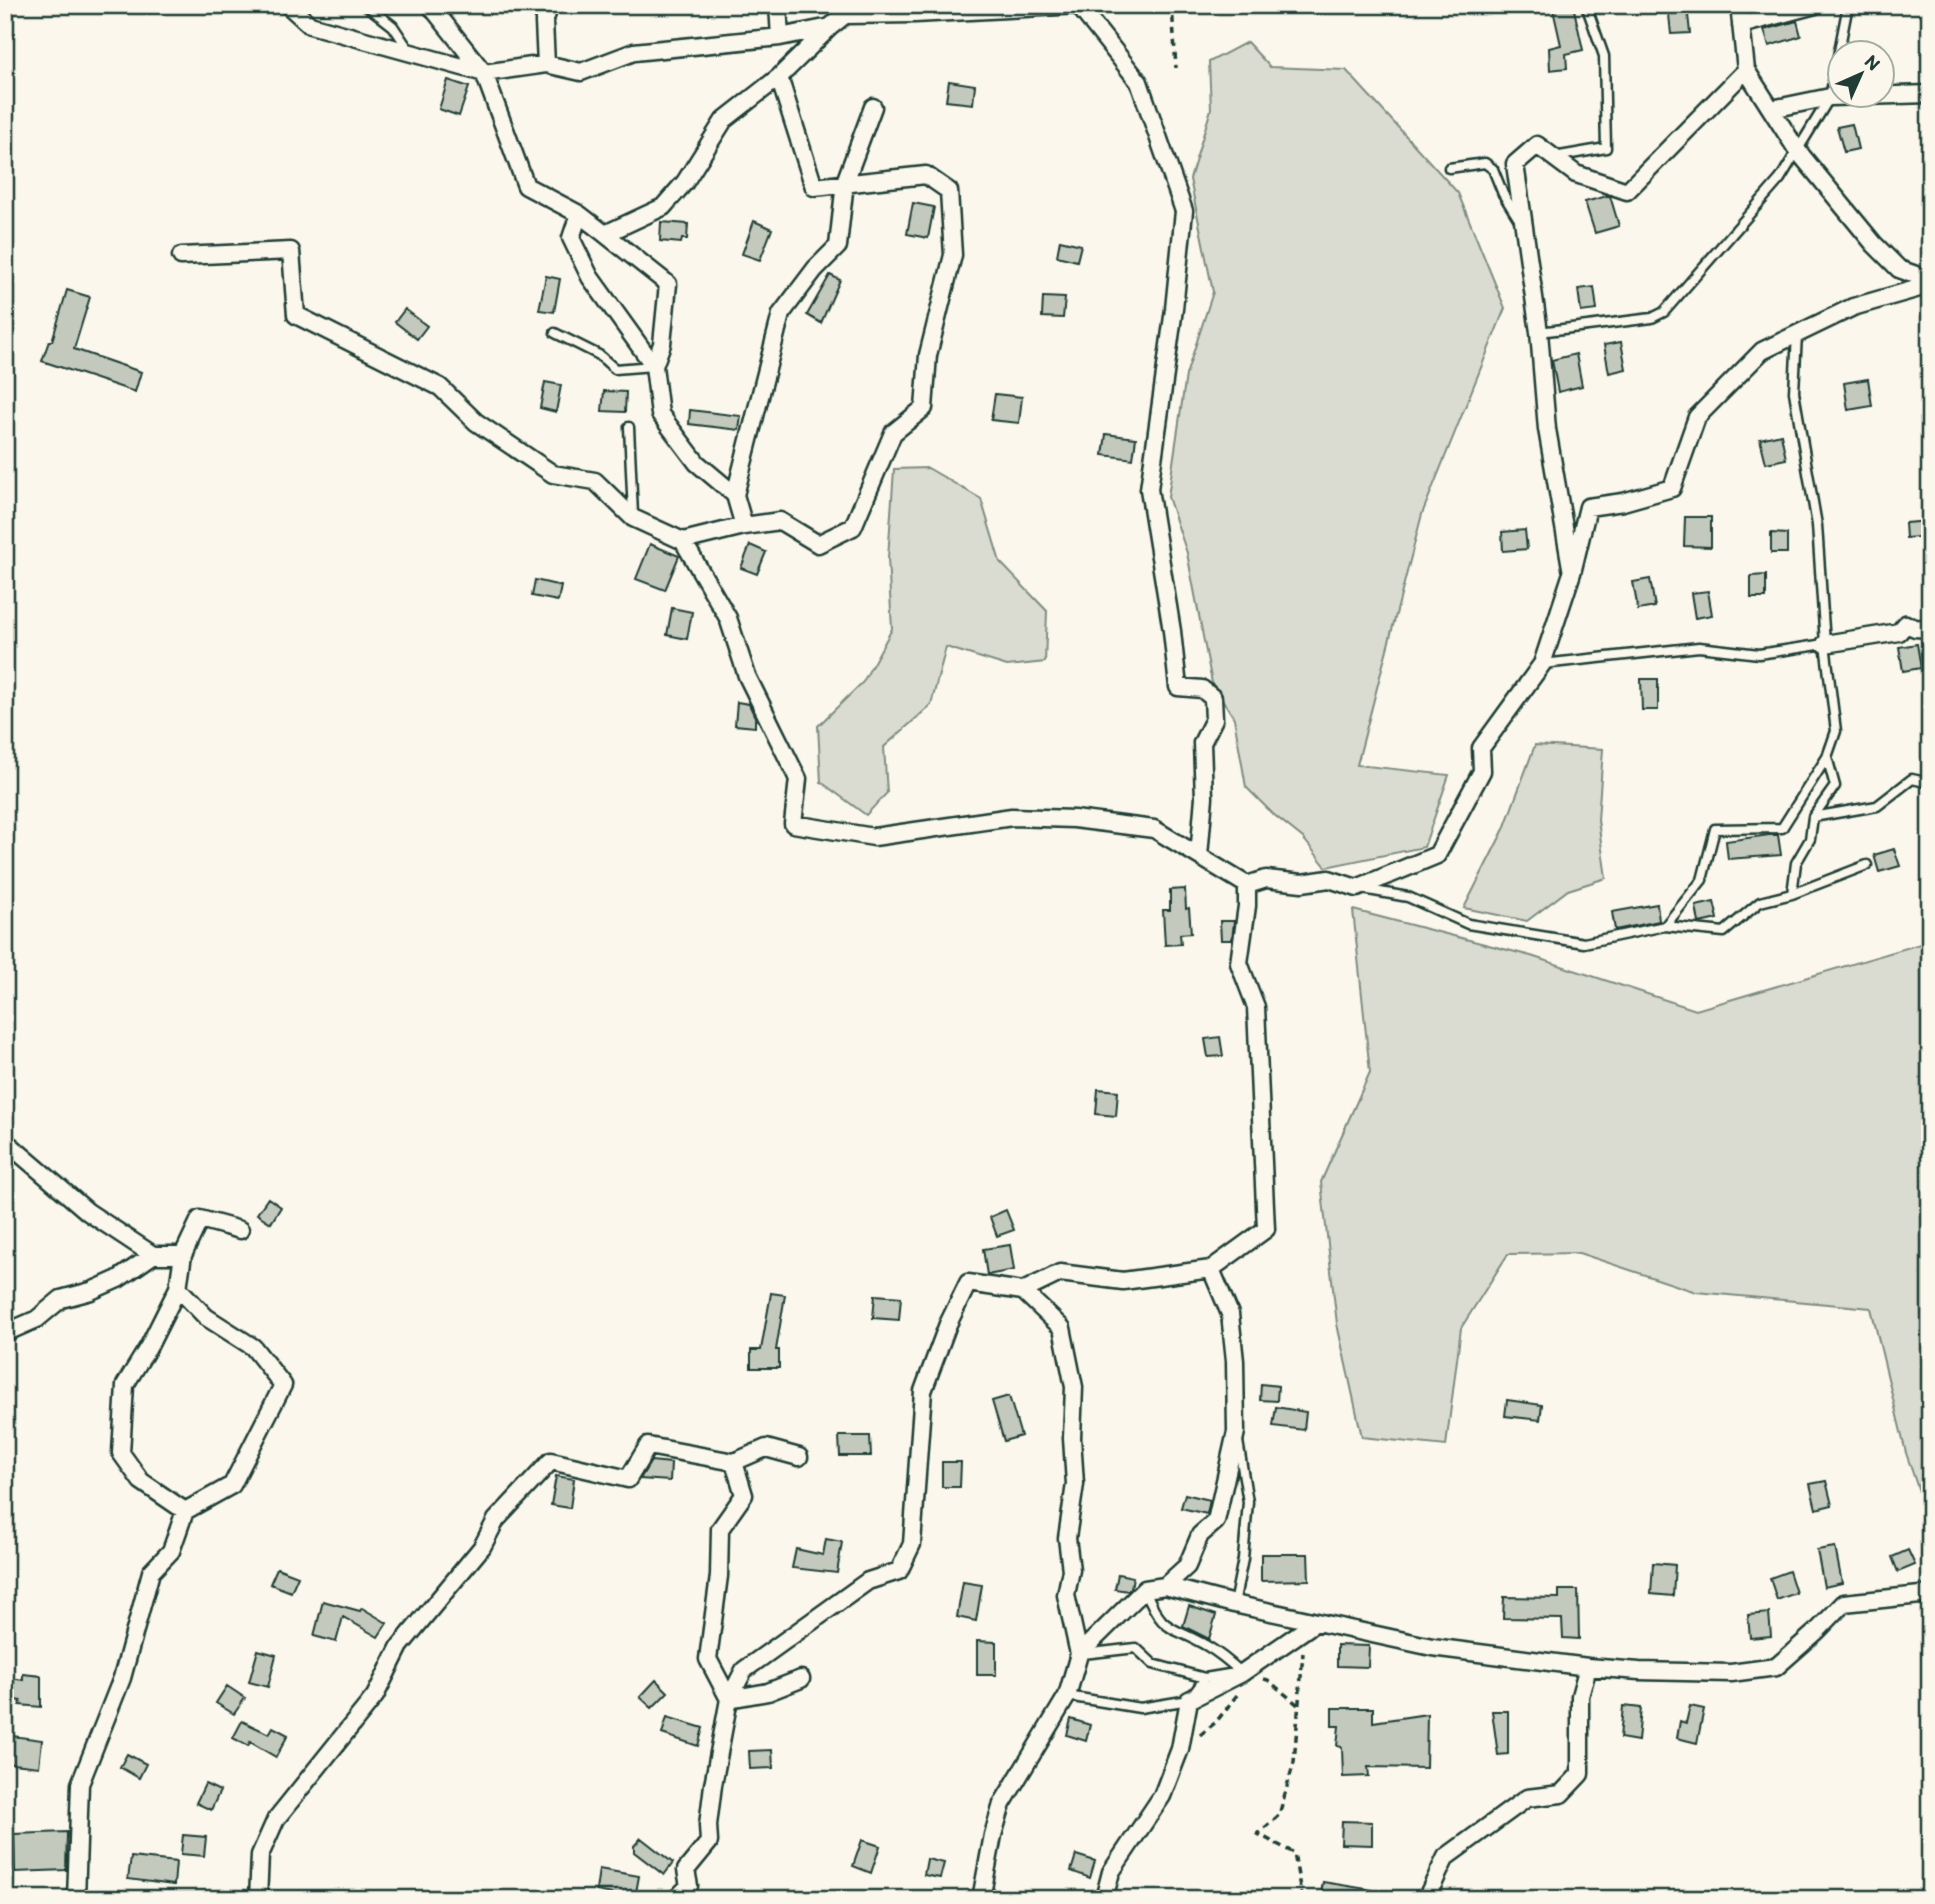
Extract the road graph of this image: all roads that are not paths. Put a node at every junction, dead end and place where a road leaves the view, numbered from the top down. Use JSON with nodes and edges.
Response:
{"nodes":[{"id":1,"x":288,"y":5,"type":"edge"},
{"id":2,"x":366,"y":5,"type":"edge"},
{"id":3,"x":430,"y":5,"type":"edge"},
{"id":4,"x":550,"y":5,"type":"edge"},
{"id":5,"x":778,"y":5,"type":"edge"},
{"id":6,"x":1078,"y":5,"type":"edge"},
{"id":7,"x":1586,"y":5,"type":"edge"},
{"id":8,"x":1739,"y":5,"type":"edge"},
{"id":9,"x":1815,"y":5,"type":"edge"},
{"id":10,"x":1848,"y":5,"type":"edge"},
{"id":11,"x":1741,"y":25,"type":"junction"},
{"id":12,"x":830,"y":27,"type":"junction"},
{"id":13,"x":780,"y":37,"type":"junction"},
{"id":14,"x":1842,"y":38,"type":"edge"},
{"id":15,"x":411,"y":52,"type":"junction"},
{"id":16,"x":546,"y":64,"type":"junction"},
{"id":17,"x":1746,"y":70,"type":"junction"},
{"id":18,"x":484,"y":73,"type":"junction"},
{"id":19,"x":779,"y":77,"type":"junction"},
{"id":20,"x":1930,"y":94,"type":"edge"},
{"id":21,"x":1896,"y":95,"type":"edge"},
{"id":22,"x":1826,"y":98,"type":"edge"},
{"id":23,"x":1826,"y":103,"type":"edge"},
{"id":24,"x":873,"y":107,"type":"dead end"},
{"id":25,"x":1772,"y":109,"type":"junction"},
{"id":26,"x":1797,"y":150,"type":"junction"},
{"id":27,"x":1554,"y":157,"type":"junction"},
{"id":28,"x":1449,"y":168,"type":"dead end"},
{"id":29,"x":845,"y":182,"type":"junction"},
{"id":30,"x":579,"y":214,"type":"junction"},
{"id":31,"x":1524,"y":229,"type":"junction"},
{"id":32,"x":605,"y":234,"type":"junction"},
{"id":33,"x":181,"y":256,"type":"dead end"},
{"id":34,"x":1930,"y":282,"type":"edge"},
{"id":35,"x":1539,"y":332,"type":"junction"},
{"id":36,"x":555,"y":333,"type":"dead end"},
{"id":37,"x":1797,"y":334,"type":"junction"},
{"id":38,"x":654,"y":366,"type":"junction"},
{"id":39,"x":629,"y":427,"type":"dead end"},
{"id":40,"x":735,"y":495,"type":"junction"},
{"id":41,"x":633,"y":518,"type":"junction"},
{"id":42,"x":744,"y":526,"type":"junction"},
{"id":43,"x":683,"y":541,"type":"junction"},
{"id":44,"x":1573,"y":573,"type":"junction"},
{"id":45,"x":1930,"y":629,"type":"edge"},
{"id":46,"x":1825,"y":644,"type":"junction"},
{"id":47,"x":1542,"y":664,"type":"junction"},
{"id":48,"x":1827,"y":757,"type":"junction"},
{"id":49,"x":1930,"y":783,"type":"edge"},
{"id":50,"x":1813,"y":817,"type":"junction"},
{"id":51,"x":1199,"y":856,"type":"junction"},
{"id":52,"x":1867,"y":865,"type":"dead end"},
{"id":53,"x":1247,"y":885,"type":"junction"},
{"id":54,"x":1357,"y":888,"type":"junction"},
{"id":55,"x":1792,"y":894,"type":"junction"},
{"id":56,"x":1665,"y":926,"type":"junction"},
{"id":57,"x":5,"y":1145,"type":"edge"},
{"id":58,"x":240,"y":1230,"type":"dead end"},
{"id":59,"x":152,"y":1255,"type":"junction"},
{"id":60,"x":183,"y":1255,"type":"junction"},
{"id":61,"x":1211,"y":1269,"type":"junction"},
{"id":62,"x":178,"y":1287,"type":"junction"},
{"id":63,"x":1023,"y":1291,"type":"junction"},
{"id":64,"x":5,"y":1333,"type":"edge"},
{"id":65,"x":1236,"y":1432,"type":"junction"},
{"id":66,"x":799,"y":1457,"type":"dead end"},
{"id":67,"x":734,"y":1461,"type":"junction"},
{"id":68,"x":185,"y":1511,"type":"junction"},
{"id":69,"x":1165,"y":1587,"type":"junction"},
{"id":70,"x":1144,"y":1589,"type":"junction"},
{"id":71,"x":1930,"y":1594,"type":"edge"},
{"id":72,"x":1234,"y":1604,"type":"junction"},
{"id":73,"x":1316,"y":1622,"type":"junction"},
{"id":74,"x":1079,"y":1654,"type":"junction"},
{"id":75,"x":1588,"y":1667,"type":"junction"},
{"id":76,"x":1242,"y":1673,"type":"junction"},
{"id":77,"x":1205,"y":1678,"type":"junction"},
{"id":78,"x":801,"y":1679,"type":"dead end"},
{"id":79,"x":1067,"y":1696,"type":"junction"},
{"id":80,"x":729,"y":1699,"type":"junction"},
{"id":81,"x":1189,"y":1700,"type":"junction"},
{"id":82,"x":76,"y":1899,"type":"edge"},
{"id":83,"x":258,"y":1899,"type":"edge"},
{"id":84,"x":676,"y":1899,"type":"edge"},
{"id":85,"x":981,"y":1899,"type":"edge"},
{"id":86,"x":1104,"y":1899,"type":"edge"},
{"id":87,"x":1426,"y":1899,"type":"edge"}],
"edges":[{"from":1,"to":15,"type":"street"},
{"from":2,"to":15,"type":"lane"},
{"from":3,"to":18,"type":"street"},
{"from":4,"to":16,"type":"street"},
{"from":5,"to":13,"type":"street"},
{"from":6,"to":12,"type":"street"},
{"from":6,"to":51,"type":"street"},
{"from":7,"to":27,"type":"lane"},
{"from":8,"to":11,"type":"street"},
{"from":9,"to":11,"type":"street"},
{"from":10,"to":14,"type":"lane"},
{"from":11,"to":17,"type":"street"},
{"from":12,"to":13,"type":"street"},
{"from":12,"to":19,"type":"street"},
{"from":13,"to":16,"type":"street"},
{"from":15,"to":18,"type":"street"},
{"from":16,"to":18,"type":"street"},
{"from":17,"to":25,"type":"street"},
{"from":17,"to":27,"type":"street"},
{"from":18,"to":30,"type":"street"},
{"from":19,"to":29,"type":"street"},
{"from":19,"to":32,"type":"street"},
{"from":20,"to":21,"type":"street"},
{"from":22,"to":25,"type":"street"},
{"from":23,"to":26,"type":"lane"},
{"from":24,"to":29,"type":"street"},
{"from":25,"to":26,"type":"street"},
{"from":26,"to":34,"type":"street"},
{"from":26,"to":35,"type":"lane"},
{"from":27,"to":31,"type":"street"},
{"from":28,"to":31,"type":"lane"},
{"from":29,"to":40,"type":"street"},
{"from":29,"to":42,"type":"street"},
{"from":30,"to":32,"type":"street"},
{"from":30,"to":38,"type":"street"},
{"from":31,"to":35,"type":"street"},
{"from":32,"to":38,"type":"street"},
{"from":33,"to":41,"type":"street"},
{"from":34,"to":37,"type":"street"},
{"from":35,"to":44,"type":"street"},
{"from":36,"to":38,"type":"lane"},
{"from":37,"to":44,"type":"street"},
{"from":37,"to":46,"type":"lane"},
{"from":38,"to":40,"type":"street"},
{"from":39,"to":41,"type":"lane"},
{"from":40,"to":42,"type":"street"},
{"from":41,"to":43,"type":"street"},
{"from":42,"to":43,"type":"street"},
{"from":43,"to":51,"type":"street"},
{"from":44,"to":47,"type":"street"},
{"from":45,"to":46,"type":"street"},
{"from":46,"to":47,"type":"lane"},
{"from":46,"to":48,"type":"lane"},
{"from":47,"to":54,"type":"street"},
{"from":48,"to":50,"type":"lane"},
{"from":48,"to":56,"type":"lane"},
{"from":49,"to":50,"type":"lane"},
{"from":50,"to":55,"type":"lane"},
{"from":51,"to":53,"type":"street"},
{"from":52,"to":55,"type":"lane"},
{"from":53,"to":54,"type":"street"},
{"from":53,"to":61,"type":"street"},
{"from":54,"to":56,"type":"lane"},
{"from":55,"to":56,"type":"lane"},
{"from":57,"to":59,"type":"street"},
{"from":58,"to":60,"type":"street"},
{"from":59,"to":60,"type":"street"},
{"from":59,"to":64,"type":"street"},
{"from":60,"to":62,"type":"street"},
{"from":61,"to":63,"type":"street"},
{"from":61,"to":65,"type":"street"},
{"from":62,"to":68,"type":"street"},
{"from":62,"to":68,"type":"street"},
{"from":63,"to":74,"type":"street"},
{"from":63,"to":80,"type":"street"},
{"from":65,"to":69,"type":"street"},
{"from":65,"to":72,"type":"lane"},
{"from":66,"to":67,"type":"street"},
{"from":67,"to":80,"type":"street"},
{"from":67,"to":83,"type":"street"},
{"from":68,"to":82,"type":"street"},
{"from":69,"to":70,"type":"street"},
{"from":69,"to":72,"type":"street"},
{"from":70,"to":74,"type":"street"},
{"from":70,"to":76,"type":"lane"},
{"from":71,"to":75,"type":"street"},
{"from":72,"to":73,"type":"street"},
{"from":73,"to":75,"type":"street"},
{"from":73,"to":76,"type":"street"},
{"from":74,"to":77,"type":"lane"},
{"from":74,"to":79,"type":"street"},
{"from":75,"to":87,"type":"street"},
{"from":76,"to":77,"type":"lane"},
{"from":76,"to":81,"type":"street"},
{"from":77,"to":81,"type":"lane"},
{"from":78,"to":80,"type":"street"},
{"from":79,"to":81,"type":"lane"},
{"from":79,"to":85,"type":"street"},
{"from":80,"to":84,"type":"street"},
{"from":81,"to":86,"type":"street"}]}
